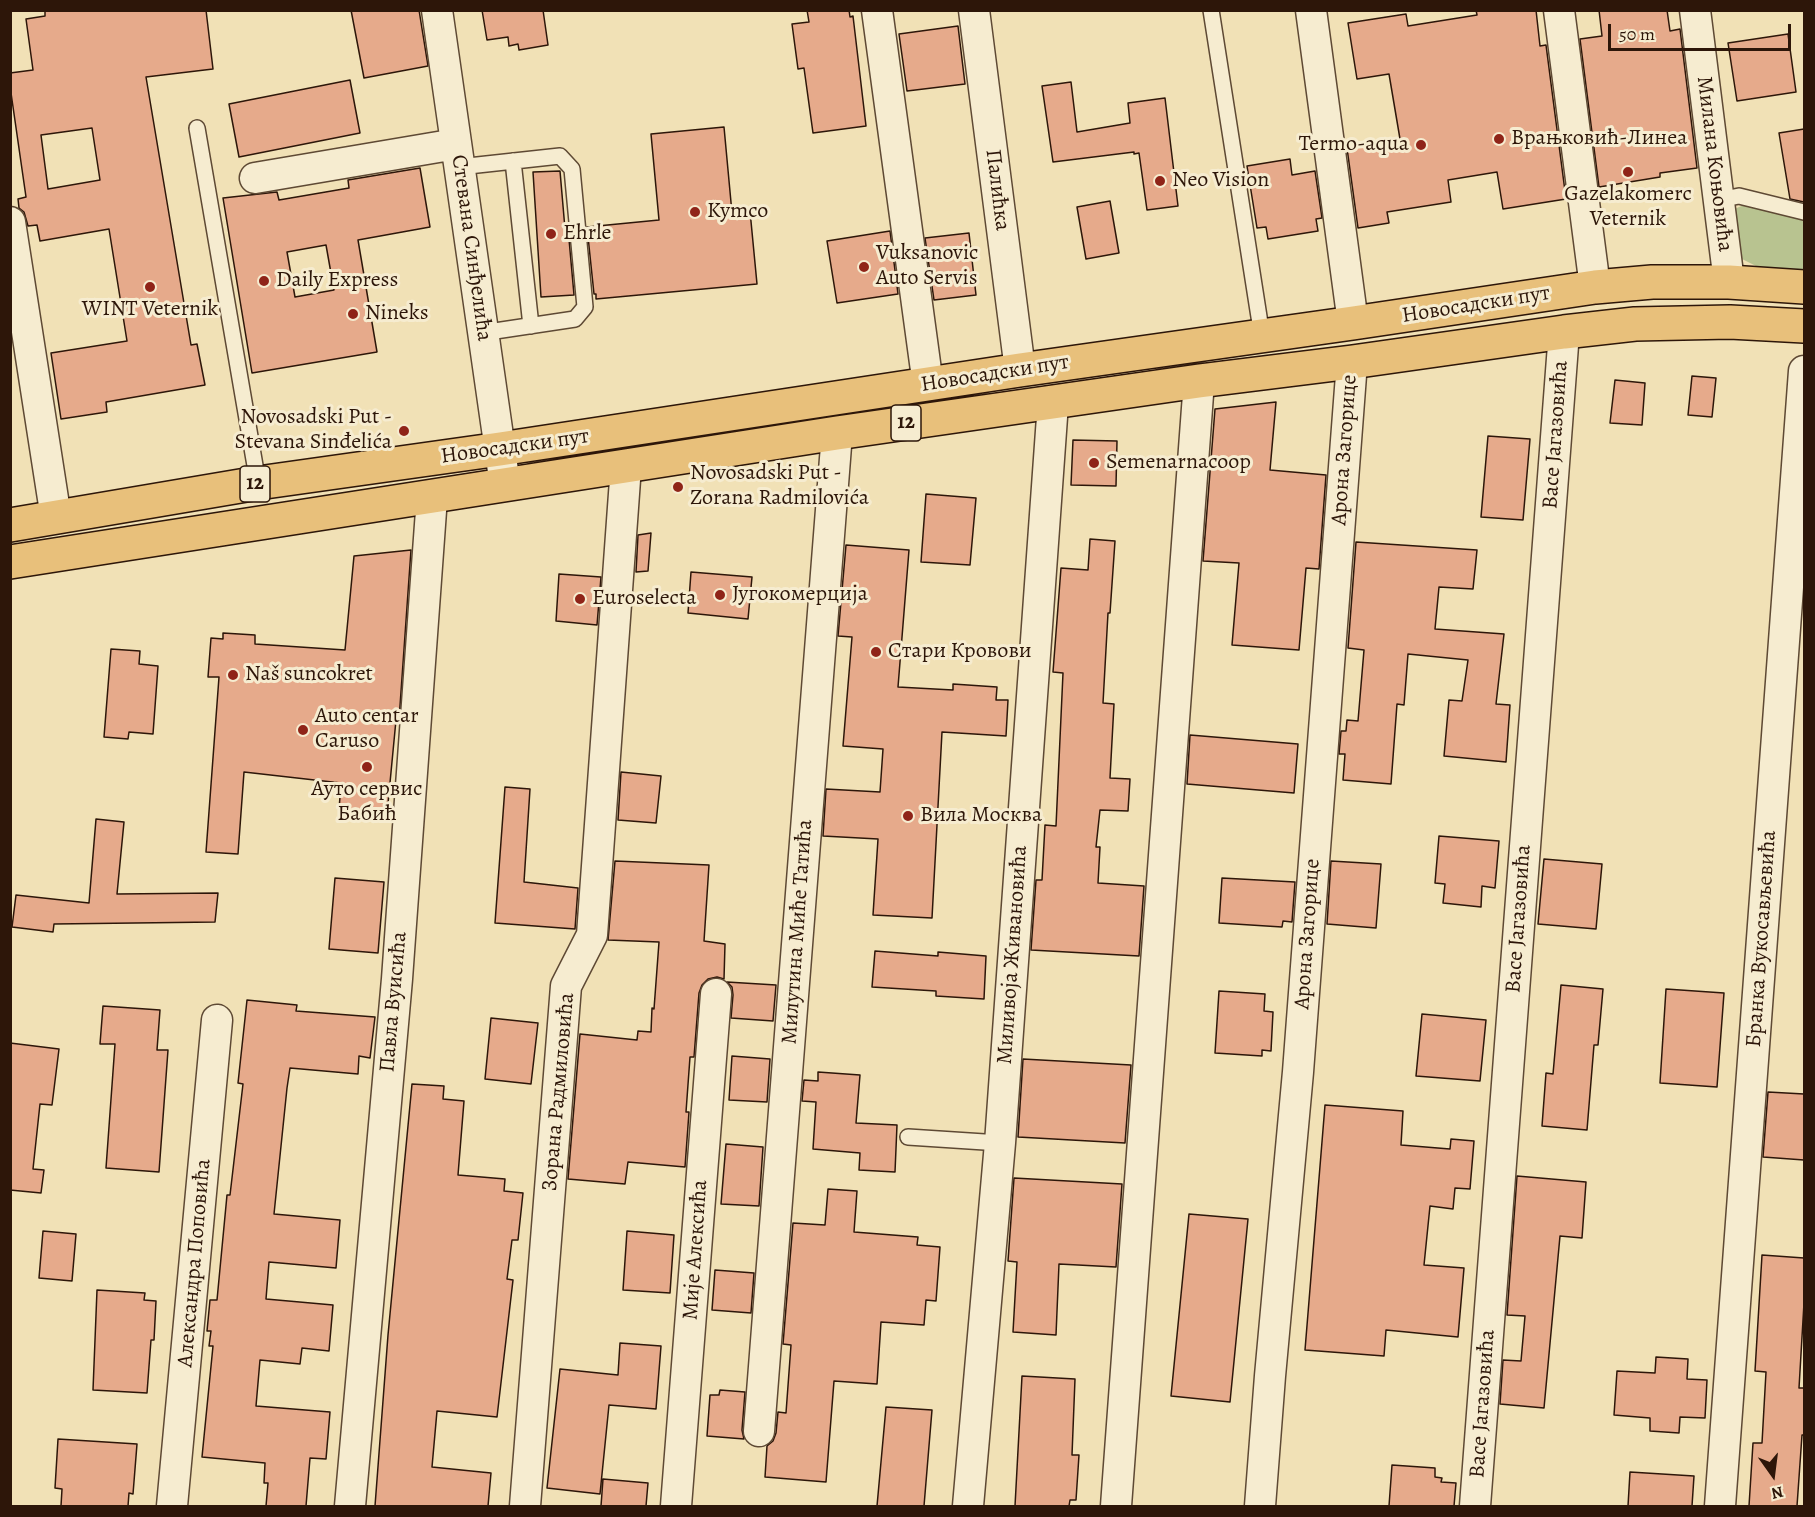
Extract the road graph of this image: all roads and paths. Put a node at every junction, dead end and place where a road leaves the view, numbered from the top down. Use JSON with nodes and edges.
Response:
{"nodes":[{"id":1,"x":437,"y":10,"type":"edge"},
{"id":2,"x":877,"y":10,"type":"edge"},
{"id":3,"x":974,"y":10,"type":"edge"},
{"id":4,"x":1211,"y":10,"type":"edge"},
{"id":5,"x":1311,"y":10,"type":"edge"},
{"id":6,"x":1559,"y":10,"type":"edge"},
{"id":7,"x":1695,"y":10,"type":"edge"},
{"id":8,"x":197,"y":128,"type":"dead end"},
{"id":9,"x":458,"y":156,"type":"junction"},
{"id":10,"x":513,"y":161,"type":"junction"},
{"id":11,"x":255,"y":178,"type":"dead end"},
{"id":12,"x":1719,"y":200,"type":"junction"},
{"id":13,"x":1804,"y":212,"type":"edge"},
{"id":14,"x":10,"y":222,"type":"edge"},
{"id":15,"x":1729,"y":282,"type":"junction"},
{"id":16,"x":1595,"y":287,"type":"junction"},
{"id":17,"x":1804,"y":287,"type":"edge"},
{"id":18,"x":1353,"y":323,"type":"junction"},
{"id":19,"x":531,"y":326,"type":"junction"},
{"id":20,"x":1804,"y":326,"type":"edge"},
{"id":21,"x":482,"y":330,"type":"junction"},
{"id":22,"x":1564,"y":332,"type":"junction"},
{"id":23,"x":1262,"y":336,"type":"junction"},
{"id":24,"x":1352,"y":362,"type":"junction"},
{"id":25,"x":1020,"y":369,"type":"junction"},
{"id":26,"x":1804,"y":372,"type":"edge"},
{"id":27,"x":1199,"y":381,"type":"junction"},
{"id":28,"x":927,"y":385,"type":"junction"},
{"id":29,"x":1053,"y":403,"type":"junction"},
{"id":30,"x":837,"y":433,"type":"junction"},
{"id":31,"x":500,"y":449,"type":"junction"},
{"id":32,"x":626,"y":466,"type":"junction"},
{"id":33,"x":258,"y":483,"type":"junction"},
{"id":34,"x":505,"y":484,"type":"junction"},
{"id":35,"x":432,"y":497,"type":"junction"},
{"id":36,"x":56,"y":518,"type":"junction"},
{"id":37,"x":10,"y":525,"type":"edge"},
{"id":38,"x":10,"y":562,"type":"edge"},
{"id":39,"x":716,"y":994,"type":"dead end"},
{"id":40,"x":217,"y":1020,"type":"dead end"},
{"id":41,"x":908,"y":1137,"type":"dead end"},
{"id":42,"x":1000,"y":1143,"type":"junction"},
{"id":43,"x":759,"y":1431,"type":"dead end"},
{"id":44,"x":172,"y":1506,"type":"edge"},
{"id":45,"x":350,"y":1506,"type":"edge"},
{"id":46,"x":525,"y":1506,"type":"edge"},
{"id":47,"x":676,"y":1506,"type":"edge"},
{"id":48,"x":969,"y":1506,"type":"edge"},
{"id":49,"x":1116,"y":1506,"type":"edge"},
{"id":50,"x":1260,"y":1506,"type":"edge"},
{"id":51,"x":1475,"y":1506,"type":"edge"},
{"id":52,"x":1720,"y":1506,"type":"edge"}],
"edges":[{"from":1,"to":9,"type":"street","name":"Стевана Синђелића"},
{"from":2,"to":28,"type":"street"},
{"from":3,"to":25,"type":"street","name":"Палићка"},
{"from":4,"to":23,"type":"lane"},
{"from":5,"to":18,"type":"street"},
{"from":6,"to":16,"type":"street"},
{"from":7,"to":12,"type":"street","name":"Милана Коњовића"},
{"from":8,"to":33,"type":"lane"},
{"from":9,"to":10,"type":"lane"},
{"from":9,"to":11,"type":"street"},
{"from":9,"to":21,"type":"street","name":"Стевана Синђелића"},
{"from":10,"to":19,"type":"lane"},
{"from":10,"to":19,"type":"lane"},
{"from":12,"to":13,"type":"lane"},
{"from":12,"to":15,"type":"street","name":"Милана Коњовића"},
{"from":14,"to":36,"type":"street"},
{"from":15,"to":16,"type":"main road","name":"Новосадски пут","number":"12"},
{"from":15,"to":17,"type":"main road","name":"Новосадски пут","number":"12"},
{"from":16,"to":18,"type":"main road","name":"Новосадски пут","number":"12"},
{"from":18,"to":23,"type":"main road","name":"Новосадски пут","number":"12"},
{"from":19,"to":21,"type":"lane"},
{"from":20,"to":22,"type":"main road","name":"Новосадски пут","number":"12"},
{"from":21,"to":31,"type":"street","name":"Стевана Синђелића"},
{"from":22,"to":24,"type":"main road","name":"Новосадски пут","number":"12"},
{"from":22,"to":51,"type":"street","name":"Васе Јагазовића"},
{"from":23,"to":25,"type":"main road","name":"Новосадски пут","number":"12"},
{"from":24,"to":27,"type":"main road","name":"Новосадски пут","number":"12"},
{"from":24,"to":50,"type":"street","name":"Арона Загорице"},
{"from":25,"to":28,"type":"main road","name":"Новосадски пут","number":"12"},
{"from":26,"to":52,"type":"street","name":"Бранка Вукосављевића"},
{"from":27,"to":29,"type":"main road","name":"Новосадски пут","number":"12"},
{"from":27,"to":49,"type":"street"},
{"from":28,"to":31,"type":"main road","name":"Новосадски пут","number":"12"},
{"from":29,"to":30,"type":"main road","name":"Новосадски пут","number":"12"},
{"from":29,"to":42,"type":"street","name":"Миливоја Живановића"},
{"from":30,"to":32,"type":"main road","name":"Новосадски пут","number":"12"},
{"from":30,"to":43,"type":"street","name":"Милутина Миће Татића"},
{"from":31,"to":33,"type":"main road","name":"Новосадски пут","number":"12"},
{"from":31,"to":34,"type":"street","name":"Стевана Синђелића"},
{"from":32,"to":34,"type":"main road","name":"Новосадски пут","number":"12"},
{"from":32,"to":46,"type":"street","name":"Зорана Радмиловића"},
{"from":33,"to":36,"type":"main road","name":"Новосадски пут","number":"12"},
{"from":34,"to":35,"type":"main road","name":"Новосадски пут","number":"12"},
{"from":35,"to":38,"type":"main road","name":"Новосадски пут","number":"12"},
{"from":35,"to":45,"type":"street","name":"Павла Вуисића"},
{"from":36,"to":37,"type":"main road","name":"Новосадски пут","number":"12"},
{"from":39,"to":47,"type":"street","name":"Мије Алексића"},
{"from":40,"to":44,"type":"street","name":"Александра Поповића"},
{"from":41,"to":42,"type":"lane"},
{"from":42,"to":48,"type":"street","name":"Миливоја Живановића"}]}
